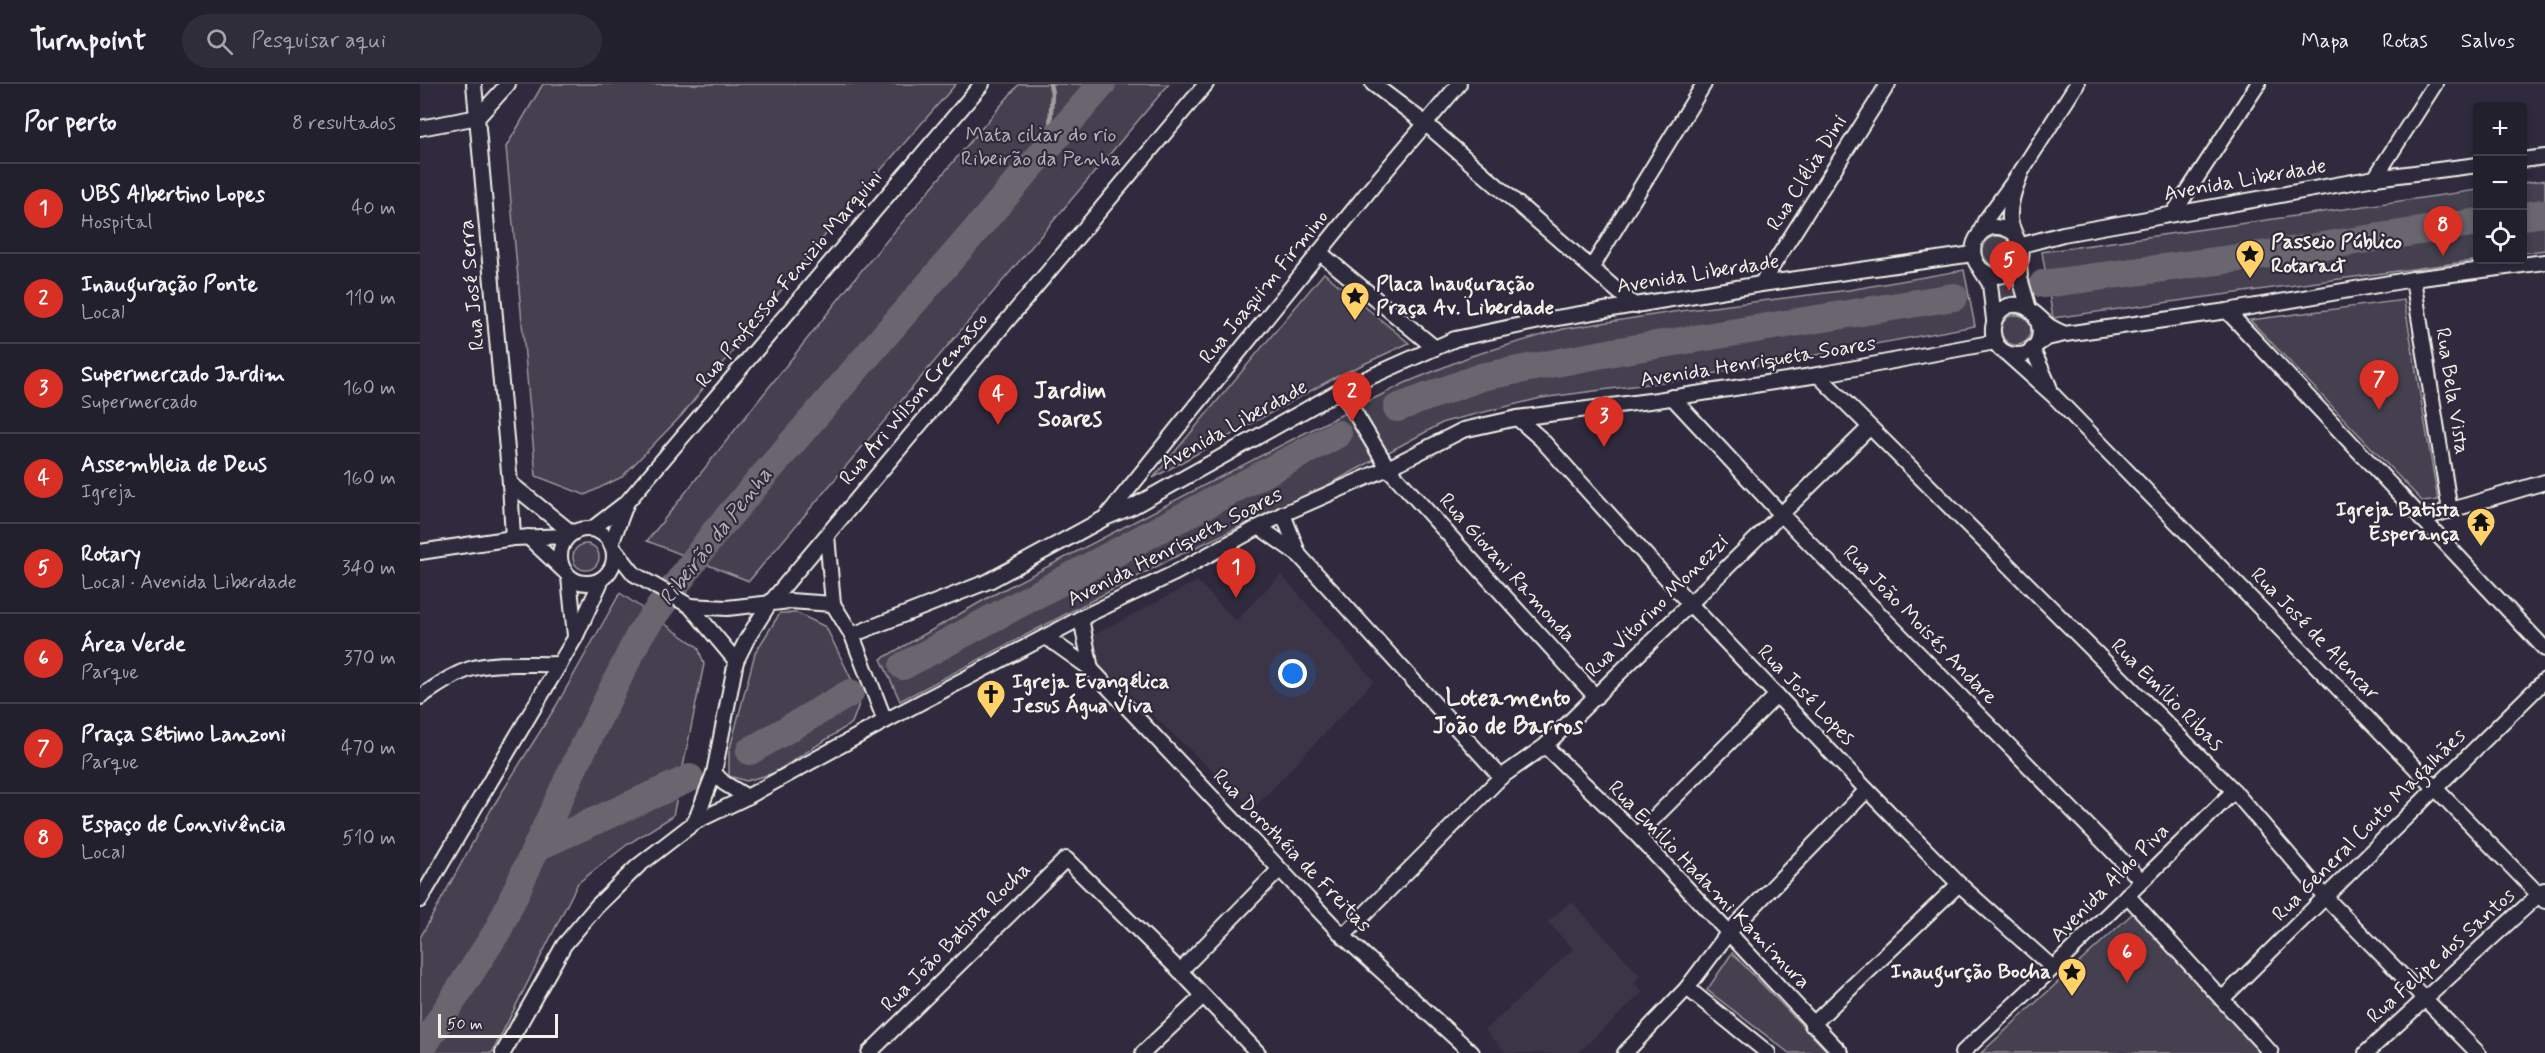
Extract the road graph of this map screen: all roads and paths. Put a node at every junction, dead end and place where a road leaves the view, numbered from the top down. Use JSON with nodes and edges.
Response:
{"nodes":[{"id":1,"x":474,"y":84,"type":"edge"},
{"id":2,"x":508,"y":84,"type":"edge"},
{"id":3,"x":982,"y":84,"type":"edge"},
{"id":4,"x":1206,"y":84,"type":"edge"},
{"id":5,"x":1373,"y":84,"type":"edge"},
{"id":6,"x":1459,"y":84,"type":"edge"},
{"id":7,"x":1704,"y":84,"type":"edge"},
{"id":8,"x":1888,"y":84,"type":"edge"},
{"id":9,"x":2077,"y":84,"type":"edge"},
{"id":10,"x":2258,"y":84,"type":"edge"},
{"id":11,"x":2435,"y":84,"type":"edge"},
{"id":12,"x":478,"y":117,"type":"junction"},
{"id":13,"x":1426,"y":124,"type":"junction"},
{"id":14,"x":420,"y":128,"type":"edge"},
{"id":15,"x":2545,"y":157,"type":"edge"},
{"id":16,"x":2527,"y":159,"type":"edge"},
{"id":17,"x":2473,"y":166,"type":"edge"},
{"id":18,"x":2022,"y":170,"type":"junction"},
{"id":19,"x":2375,"y":178,"type":"junction"},
{"id":20,"x":2174,"y":214,"type":"junction"},
{"id":21,"x":2014,"y":233,"type":"junction"},
{"id":22,"x":1979,"y":235,"type":"junction"},
{"id":23,"x":2022,"y":246,"type":"junction"},
{"id":24,"x":1319,"y":252,"type":"junction"},
{"id":25,"x":1973,"y":254,"type":"junction"},
{"id":26,"x":2545,"y":262,"type":"edge"},
{"id":27,"x":2019,"y":264,"type":"junction"},
{"id":28,"x":1592,"y":267,"type":"junction"},
{"id":29,"x":1981,"y":270,"type":"junction"},
{"id":30,"x":2413,"y":279,"type":"junction"},
{"id":31,"x":1761,"y":284,"type":"junction"},
{"id":32,"x":1635,"y":306,"type":"junction"},
{"id":33,"x":2031,"y":310,"type":"junction"},
{"id":34,"x":2226,"y":311,"type":"junction"},
{"id":35,"x":1994,"y":320,"type":"junction"},
{"id":36,"x":2065,"y":334,"type":"junction"},
{"id":37,"x":1995,"y":342,"type":"junction"},
{"id":38,"x":2034,"y":347,"type":"junction"},
{"id":39,"x":1435,"y":348,"type":"junction"},
{"id":40,"x":2006,"y":353,"type":"junction"},
{"id":41,"x":1818,"y":375,"type":"junction"},
{"id":42,"x":1341,"y":390,"type":"junction"},
{"id":43,"x":2054,"y":396,"type":"junction"},
{"id":44,"x":1672,"y":397,"type":"junction"},
{"id":45,"x":1546,"y":415,"type":"junction"},
{"id":46,"x":1517,"y":418,"type":"junction"},
{"id":47,"x":1869,"y":428,"type":"junction"},
{"id":48,"x":1542,"y":439,"type":"junction"},
{"id":49,"x":1388,"y":468,"type":"junction"},
{"id":50,"x":2545,"y":482,"type":"edge"},
{"id":51,"x":510,"y":483,"type":"junction"},
{"id":52,"x":627,"y":502,"type":"junction"},
{"id":53,"x":2450,"y":511,"type":"junction"},
{"id":54,"x":1283,"y":514,"type":"junction"},
{"id":55,"x":1782,"y":514,"type":"junction"},
{"id":56,"x":1105,"y":518,"type":"junction"},
{"id":57,"x":2421,"y":519,"type":"junction"},
{"id":58,"x":1259,"y":527,"type":"junction"},
{"id":59,"x":592,"y":529,"type":"junction"},
{"id":60,"x":570,"y":535,"type":"junction"},
{"id":61,"x":827,"y":536,"type":"junction"},
{"id":62,"x":528,"y":537,"type":"junction"},
{"id":63,"x":513,"y":538,"type":"junction"},
{"id":64,"x":612,"y":545,"type":"junction"},
{"id":65,"x":420,"y":552,"type":"edge"},
{"id":66,"x":1299,"y":555,"type":"junction"},
{"id":67,"x":566,"y":573,"type":"junction"},
{"id":68,"x":606,"y":575,"type":"junction"},
{"id":69,"x":639,"y":576,"type":"junction"},
{"id":70,"x":1689,"y":603,"type":"junction"},
{"id":71,"x":686,"y":604,"type":"junction"},
{"id":72,"x":769,"y":604,"type":"junction"},
{"id":73,"x":832,"y":604,"type":"junction"},
{"id":74,"x":1081,"y":618,"type":"junction"},
{"id":75,"x":852,"y":635,"type":"junction"},
{"id":76,"x":1046,"y":637,"type":"junction"},
{"id":77,"x":575,"y":638,"type":"junction"},
{"id":78,"x":2545,"y":649,"type":"edge"},
{"id":79,"x":736,"y":661,"type":"junction"},
{"id":80,"x":560,"y":664,"type":"junction"},
{"id":81,"x":1091,"y":669,"type":"junction"},
{"id":82,"x":2545,"y":680,"type":"edge"},
{"id":83,"x":1777,"y":695,"type":"junction"},
{"id":84,"x":420,"y":697,"type":"edge"},
{"id":85,"x":1596,"y":697,"type":"junction"},
{"id":86,"x":885,"y":721,"type":"junction"},
{"id":87,"x":1545,"y":746,"type":"junction"},
{"id":88,"x":714,"y":773,"type":"junction"},
{"id":89,"x":1501,"y":777,"type":"junction"},
{"id":90,"x":2435,"y":788,"type":"junction"},
{"id":91,"x":1867,"y":790,"type":"junction"},
{"id":92,"x":2234,"y":791,"type":"junction"},
{"id":93,"x":747,"y":797,"type":"junction"},
{"id":94,"x":694,"y":822,"type":"junction"},
{"id":95,"x":1637,"y":836,"type":"junction"},
{"id":96,"x":1279,"y":870,"type":"junction"},
{"id":97,"x":2141,"y":880,"type":"junction"},
{"id":98,"x":1959,"y":884,"type":"junction"},
{"id":99,"x":2127,"y":895,"type":"junction"},
{"id":100,"x":2543,"y":895,"type":"edge"},
{"id":101,"x":2326,"y":898,"type":"junction"},
{"id":102,"x":420,"y":900,"type":"edge"},
{"id":103,"x":1729,"y":932,"type":"junction"},
{"id":104,"x":1343,"y":936,"type":"junction"},
{"id":105,"x":2054,"y":968,"type":"junction"},
{"id":106,"x":1179,"y":971,"type":"junction"},
{"id":107,"x":1687,"y":988,"type":"junction"},
{"id":108,"x":1203,"y":996,"type":"junction"},
{"id":109,"x":2425,"y":998,"type":"junction"},
{"id":110,"x":2222,"y":999,"type":"junction"},
{"id":111,"x":1812,"y":1025,"type":"junction"},
{"id":112,"x":509,"y":1051,"type":"edge"},
{"id":113,"x":876,"y":1051,"type":"edge"},
{"id":114,"x":1143,"y":1053,"type":"edge"},
{"id":115,"x":1258,"y":1053,"type":"edge"},
{"id":116,"x":1472,"y":1053,"type":"edge"},
{"id":117,"x":1625,"y":1053,"type":"edge"},
{"id":118,"x":1768,"y":1053,"type":"edge"},
{"id":119,"x":1841,"y":1053,"type":"edge"},
{"id":120,"x":1962,"y":1053,"type":"edge"},
{"id":121,"x":2271,"y":1053,"type":"edge"},
{"id":122,"x":2366,"y":1053,"type":"edge"},
{"id":123,"x":2478,"y":1053,"type":"edge"}],
"edges":[{"from":1,"to":12,"type":"street","name":"Rua José Serra"},
{"from":2,"to":12,"type":"street"},
{"from":3,"to":52,"type":"street","name":"Rua Professor Fenizio Marquini"},
{"from":4,"to":61,"type":"street","name":"Rua Ari Wilson Cremasco"},
{"from":5,"to":13,"type":"street"},
{"from":6,"to":13,"type":"street","name":"Rua Joaquim Firmino"},
{"from":7,"to":28,"type":"street"},
{"from":8,"to":31,"type":"street","name":"Rua Clélia Dini"},
{"from":9,"to":18,"type":"street"},
{"from":10,"to":20,"type":"street"},
{"from":11,"to":19,"type":"street"},
{"from":12,"to":14,"type":"street"},
{"from":12,"to":51,"type":"street","name":"Rua José Serra"},
{"from":13,"to":24,"type":"street","name":"Rua Joaquim Firmino"},
{"from":13,"to":28,"type":"street"},
{"from":15,"to":16,"type":"street"},
{"from":17,"to":19,"type":"street","name":"Avenida Liberdade"},
{"from":18,"to":21,"type":"street"},
{"from":18,"to":22,"type":"street"},
{"from":19,"to":20,"type":"street","name":"Avenida Liberdade"},
{"from":20,"to":23,"type":"street","name":"Avenida Liberdade"},
{"from":21,"to":22,"type":"street"},
{"from":21,"to":23,"type":"street"},
{"from":22,"to":25,"type":"street"},
{"from":23,"to":27,"type":"street"},
{"from":24,"to":39,"type":"street"},
{"from":24,"to":56,"type":"street","name":"Rua Joaquim Firmino"},
{"from":25,"to":29,"type":"street"},
{"from":25,"to":31,"type":"street","name":"Avenida Liberdade"},
{"from":26,"to":30,"type":"street"},
{"from":27,"to":29,"type":"street"},
{"from":27,"to":33,"type":"street"},
{"from":28,"to":32,"type":"street"},
{"from":29,"to":35,"type":"street"},
{"from":30,"to":34,"type":"street"},
{"from":30,"to":53,"type":"street","name":"Rua Bela Vista"},
{"from":31,"to":32,"type":"street","name":"Avenida Liberdade"},
{"from":32,"to":39,"type":"street","name":"Avenida Liberdade"},
{"from":33,"to":35,"type":"street"},
{"from":33,"to":36,"type":"street"},
{"from":33,"to":38,"type":"street"},
{"from":34,"to":36,"type":"street"},
{"from":34,"to":57,"type":"street"},
{"from":35,"to":37,"type":"street"},
{"from":36,"to":38,"type":"street"},
{"from":37,"to":40,"type":"street"},
{"from":37,"to":41,"type":"street","name":"Avenida Henriqueta Soares"},
{"from":38,"to":40,"type":"street"},
{"from":38,"to":43,"type":"street"},
{"from":39,"to":42,"type":"street","name":"Avenida Liberdade"},
{"from":40,"to":43,"type":"street","name":"Rua José de Alencar"},
{"from":41,"to":44,"type":"street","name":"Avenida Henriqueta Soares"},
{"from":41,"to":47,"type":"street","name":"Rua Emílio Ribas"},
{"from":42,"to":49,"type":"street","name":"Rua Giovani Ramonda"},
{"from":42,"to":56,"type":"street","name":"Avenida Liberdade"},
{"from":43,"to":90,"type":"street","name":"Rua José de Alencar"},
{"from":44,"to":45,"type":"street","name":"Avenida Henriqueta Soares"},
{"from":44,"to":55,"type":"street","name":"Rua João Moisés Andare"},
{"from":45,"to":46,"type":"street","name":"Avenida Henriqueta Soares"},
{"from":45,"to":48,"type":"street"},
{"from":46,"to":48,"type":"street","name":"Rua José Lopes"},
{"from":46,"to":49,"type":"street","name":"Avenida Henriqueta Soares"},
{"from":47,"to":55,"type":"street","name":"Rua Vitorino Monezzi"},
{"from":47,"to":92,"type":"street","name":"Rua Emílio Ribas"},
{"from":48,"to":70,"type":"street","name":"Rua José Lopes"},
{"from":49,"to":54,"type":"street","name":"Avenida Henriqueta Soares"},
{"from":49,"to":85,"type":"street","name":"Rua Giovani Ramonda"},
{"from":50,"to":53,"type":"street"},
{"from":51,"to":60,"type":"street"},
{"from":51,"to":63,"type":"street","name":"Rua José Serra"},
{"from":52,"to":59,"type":"street"},
{"from":52,"to":64,"type":"street"},
{"from":53,"to":57,"type":"street"},
{"from":54,"to":58,"type":"street","name":"Avenida Henriqueta Soares"},
{"from":54,"to":66,"type":"street"},
{"from":55,"to":70,"type":"street","name":"Rua Vitorino Monezzi"},
{"from":55,"to":97,"type":"street","name":"Rua João Moisés Andare"},
{"from":56,"to":75,"type":"street","name":"Avenida Liberdade"},
{"from":57,"to":78,"type":"street"},
{"from":58,"to":66,"type":"street"},
{"from":58,"to":74,"type":"street","name":"Avenida Henriqueta Soares"},
{"from":59,"to":60,"type":"street"},
{"from":59,"to":64,"type":"street"},
{"from":60,"to":62,"type":"street"},
{"from":60,"to":67,"type":"street"},
{"from":61,"to":72,"type":"street","name":"Rua Ari Wilson Cremasco"},
{"from":61,"to":73,"type":"street"},
{"from":62,"to":63,"type":"street"},
{"from":62,"to":67,"type":"street"},
{"from":63,"to":65,"type":"street"},
{"from":64,"to":68,"type":"street"},
{"from":64,"to":69,"type":"street"},
{"from":66,"to":89,"type":"street"},
{"from":67,"to":68,"type":"street"},
{"from":67,"to":77,"type":"street"},
{"from":68,"to":69,"type":"street"},
{"from":68,"to":77,"type":"street"},
{"from":69,"to":71,"type":"street"},
{"from":70,"to":83,"type":"street","name":"Rua José Lopes"},
{"from":70,"to":85,"type":"street","name":"Rua Vitorino Monezzi"},
{"from":71,"to":72,"type":"street"},
{"from":71,"to":79,"type":"street"},
{"from":72,"to":73,"type":"street"},
{"from":72,"to":79,"type":"street","name":"Rua Ari Wilson Cremasco"},
{"from":73,"to":75,"type":"street"},
{"from":74,"to":76,"type":"street","name":"Avenida Henriqueta Soares"},
{"from":74,"to":81,"type":"street"},
{"from":75,"to":86,"type":"street"},
{"from":76,"to":81,"type":"street","name":"Rua Dorothéia de Freitas"},
{"from":76,"to":86,"type":"street","name":"Avenida Henriqueta Soares"},
{"from":77,"to":80,"type":"street"},
{"from":79,"to":88,"type":"street","name":"Rua Ari Wilson Cremasco"},
{"from":80,"to":84,"type":"street"},
{"from":80,"to":102,"type":"street"},
{"from":81,"to":96,"type":"street","name":"Rua Dorothéia de Freitas"},
{"from":82,"to":90,"type":"street","name":"Rua General Couto Magalhães"},
{"from":83,"to":91,"type":"street","name":"Rua José Lopes"},
{"from":83,"to":95,"type":"street"},
{"from":85,"to":87,"type":"street","name":"Rua Vitorino Monezzi"},
{"from":86,"to":93,"type":"street","name":"Avenida Henriqueta Soares"},
{"from":87,"to":89,"type":"street","name":"Rua Vitorino Monezzi"},
{"from":87,"to":95,"type":"street","name":"Rua Emílio Hadami Kamimura"},
{"from":88,"to":93,"type":"street"},
{"from":88,"to":94,"type":"street","name":"Rua Ari Wilson Cremasco"},
{"from":89,"to":104,"type":"street","name":"Rua Vitorino Monezzi"},
{"from":90,"to":100,"type":"street","name":"Rua José de Alencar"},
{"from":90,"to":101,"type":"street","name":"Rua General Couto Magalhães"},
{"from":91,"to":98,"type":"street","name":"Rua José Lopes"},
{"from":91,"to":103,"type":"street"},
{"from":92,"to":97,"type":"street","name":"Avenida Aldo Piva"},
{"from":92,"to":101,"type":"street","name":"Rua Emílio Ribas"},
{"from":93,"to":94,"type":"street","name":"Avenida Henriqueta Soares"},
{"from":94,"to":112,"type":"street","name":"Avenida Henriqueta Soares"},
{"from":95,"to":103,"type":"street","name":"Rua Emílio Hadami Kamimura"},
{"from":96,"to":104,"type":"street","name":"Rua Dorothéia de Freitas"},
{"from":96,"to":106,"type":"street"},
{"from":97,"to":99,"type":"street","name":"Avenida Aldo Piva"},
{"from":98,"to":105,"type":"street","name":"Rua José Lopes"},
{"from":98,"to":111,"type":"street"},
{"from":99,"to":105,"type":"street","name":"Avenida Aldo Piva"},
{"from":99,"to":110,"type":"street"},
{"from":100,"to":109,"type":"street","name":"Rua Felipe dos Santos"},
{"from":101,"to":109,"type":"street","name":"Rua Emílio Ribas"},
{"from":101,"to":110,"type":"street","name":"Rua General Couto Magalhães"},
{"from":103,"to":107,"type":"street"},
{"from":103,"to":111,"type":"street","name":"Rua Emílio Hadami Kamimura"},
{"from":104,"to":116,"type":"street","name":"Rua Dorothéia de Freitas"},
{"from":105,"to":120,"type":"street","name":"Avenida Aldo Piva"},
{"from":106,"to":108,"type":"street"},
{"from":106,"to":113,"type":"street","name":"Rua João Batista Rocha"},
{"from":107,"to":117,"type":"street"},
{"from":107,"to":118,"type":"street"},
{"from":108,"to":114,"type":"street"},
{"from":108,"to":115,"type":"street"},
{"from":109,"to":122,"type":"street","name":"Rua Felipe dos Santos"},
{"from":109,"to":123,"type":"street","name":"Rua Emílio Ribas"},
{"from":110,"to":121,"type":"street"},
{"from":111,"to":119,"type":"street","name":"Rua Emílio Hadami Kamimura"}]}
